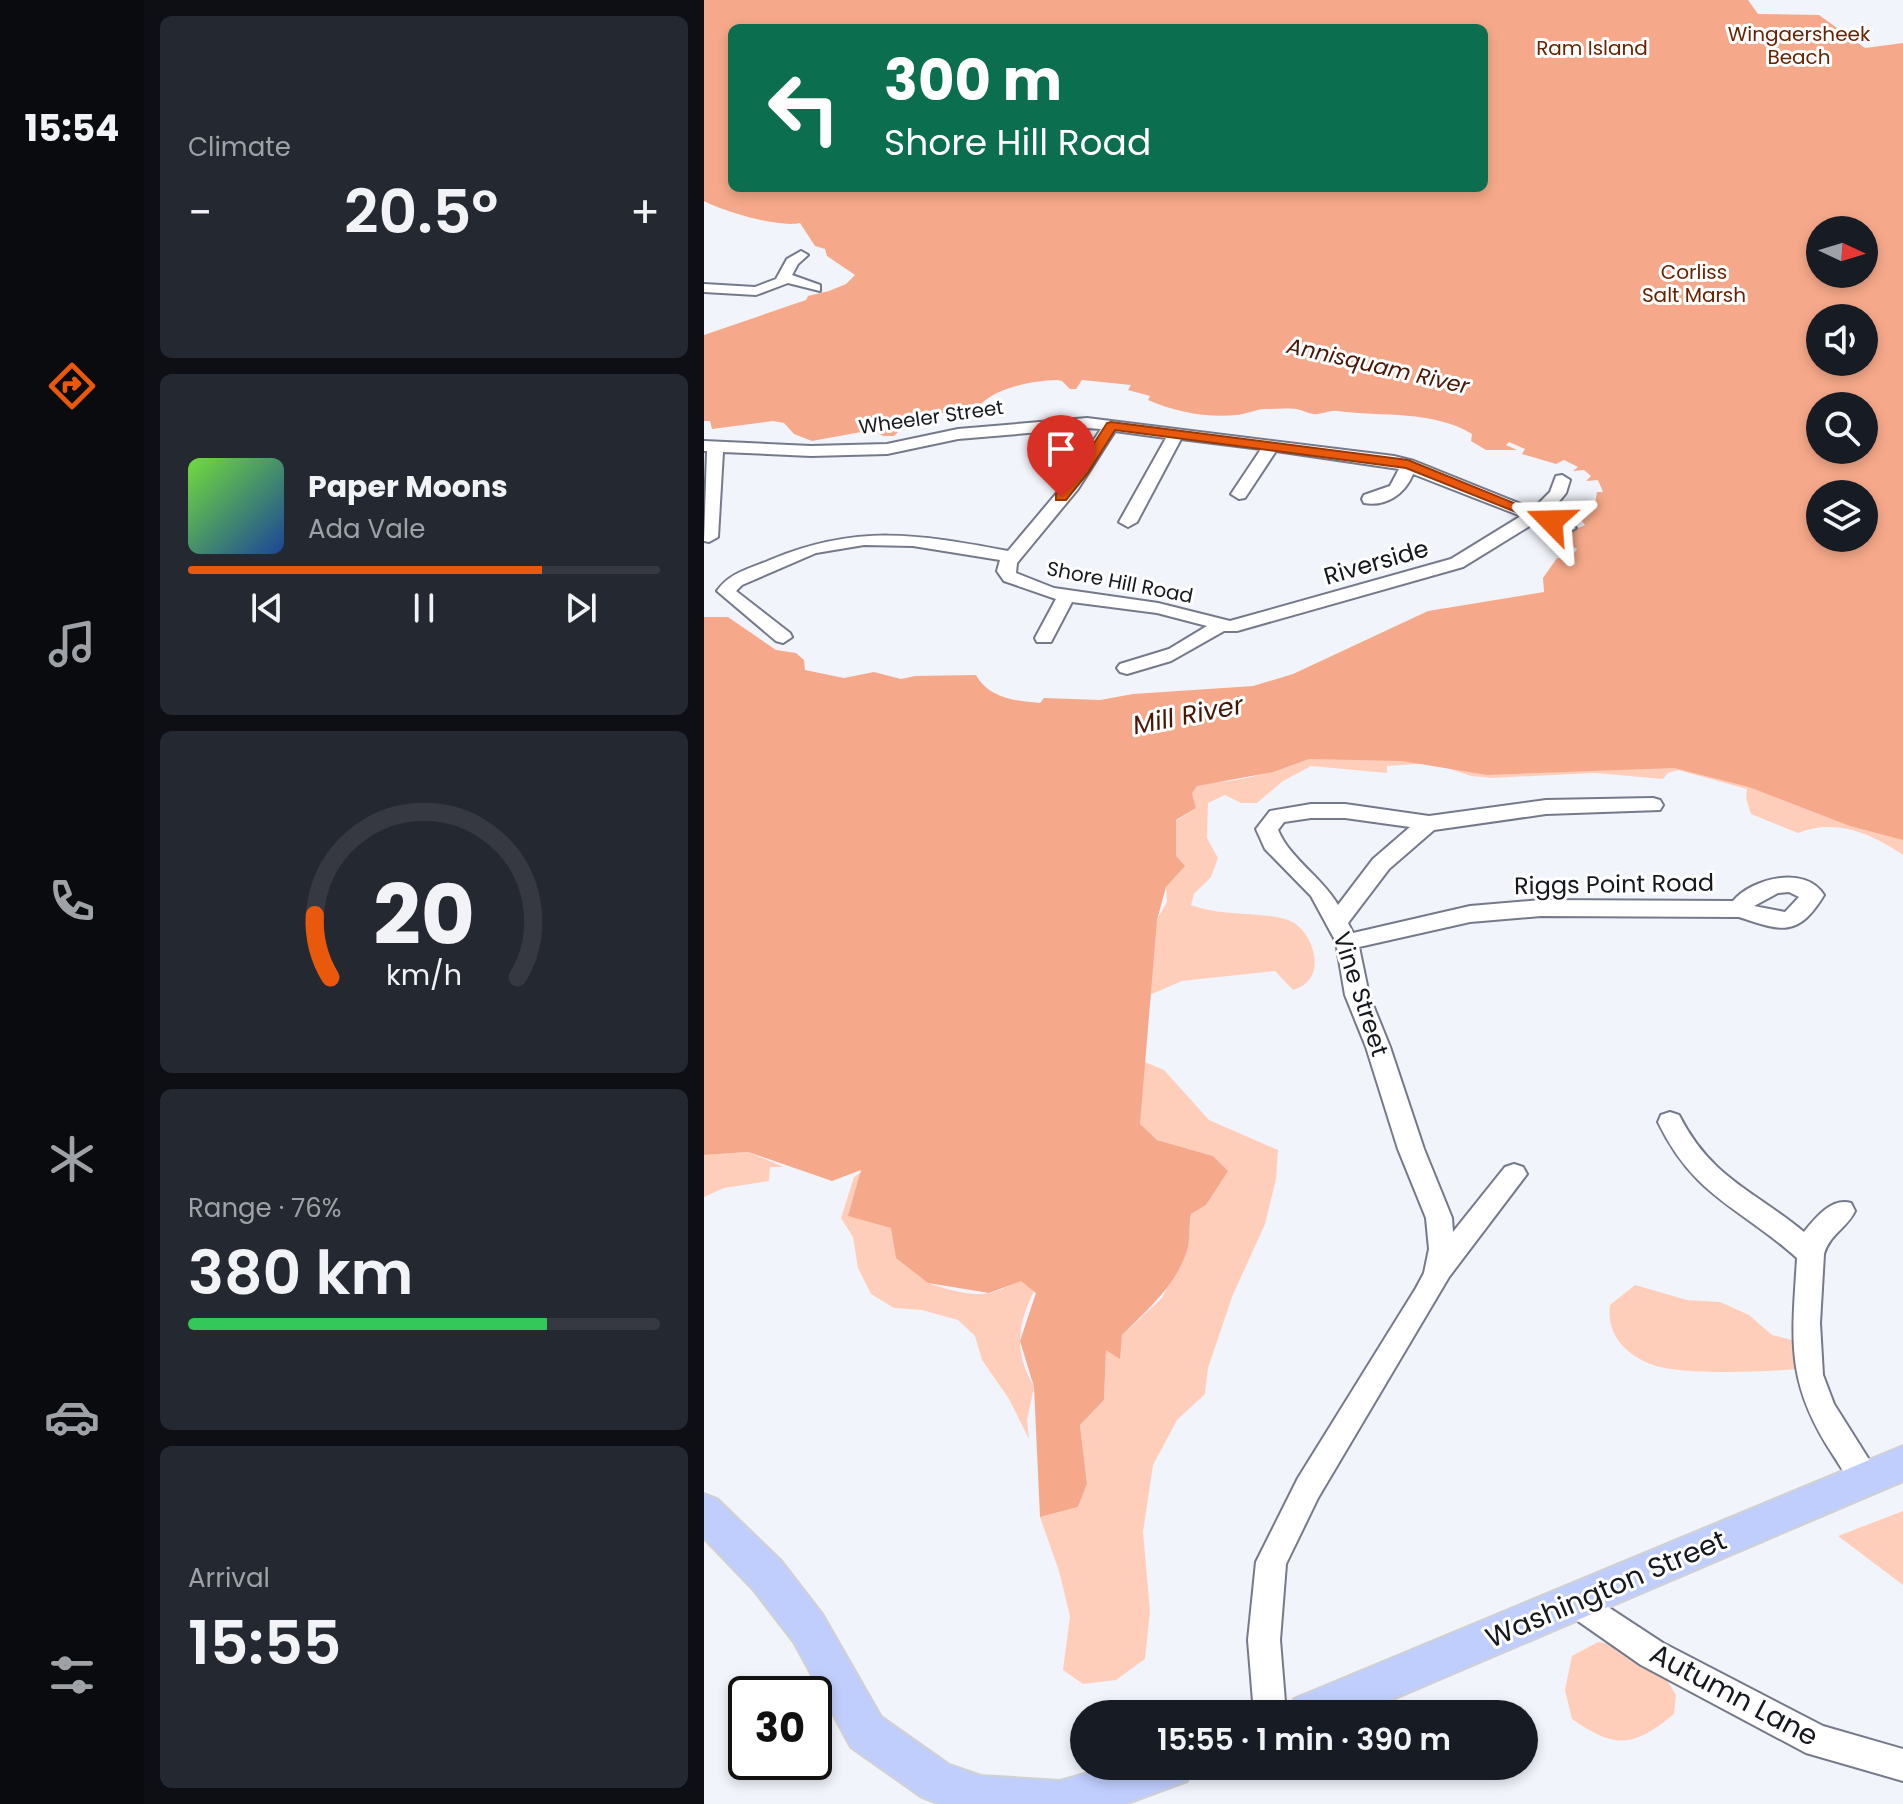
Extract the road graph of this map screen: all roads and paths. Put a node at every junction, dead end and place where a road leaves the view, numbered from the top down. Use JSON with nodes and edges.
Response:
{"nodes":[{"id":1,"x":801,"y":255,"type":"dead end"},
{"id":2,"x":786,"y":278,"type":"junction"},
{"id":3,"x":704,"y":288,"type":"edge"},
{"id":4,"x":815,"y":288,"type":"dead end"},
{"id":5,"x":1111,"y":426,"type":"junction"},
{"id":6,"x":1175,"y":435,"type":"junction"},
{"id":7,"x":709,"y":446,"type":"edge"},
{"id":8,"x":1272,"y":446,"type":"junction"},
{"id":9,"x":1408,"y":464,"type":"junction"},
{"id":10,"x":1562,"y":480,"type":"dead end"},
{"id":11,"x":708,"y":492,"type":"edge"},
{"id":12,"x":1239,"y":494,"type":"dead end"},
{"id":13,"x":1370,"y":499,"type":"dead end"},
{"id":14,"x":1535,"y":515,"type":"junction"},
{"id":15,"x":1128,"y":522,"type":"dead end"},
{"id":16,"x":1567,"y":528,"type":"dead end"},
{"id":17,"x":709,"y":537,"type":"dead end"},
{"id":18,"x":1011,"y":557,"type":"junction"},
{"id":19,"x":1066,"y":596,"type":"junction"},
{"id":20,"x":1219,"y":626,"type":"junction"},
{"id":21,"x":783,"y":637,"type":"dead end"},
{"id":22,"x":1044,"y":638,"type":"dead end"},
{"id":23,"x":1127,"y":668,"type":"dead end"},
{"id":24,"x":1653,"y":805,"type":"dead end"},
{"id":25,"x":1429,"y":823,"type":"junction"},
{"id":26,"x":1740,"y":909,"type":"dead end"},
{"id":27,"x":1342,"y":931,"type":"junction"},
{"id":28,"x":1670,"y":1122,"type":"dead end"},
{"id":29,"x":1514,"y":1174,"type":"dead end"},
{"id":30,"x":1842,"y":1211,"type":"dead end"},
{"id":31,"x":1811,"y":1254,"type":"junction"},
{"id":32,"x":1437,"y":1274,"type":"junction"},
{"id":33,"x":1903,"y":1463,"type":"edge"},
{"id":34,"x":1865,"y":1477,"type":"junction"},
{"id":35,"x":704,"y":1512,"type":"edge"},
{"id":36,"x":1576,"y":1601,"type":"junction"},
{"id":37,"x":1269,"y":1700,"type":"edge"},
{"id":38,"x":1342,"y":1700,"type":"edge"},
{"id":39,"x":1903,"y":1765,"type":"edge"},
{"id":40,"x":1140,"y":1780,"type":"edge"},
{"id":41,"x":940,"y":1793,"type":"edge"},
{"id":42,"x":1098,"y":1798,"type":"edge"}],
"edges":[{"from":1,"to":2,"type":"street"},
{"from":2,"to":3,"type":"street"},
{"from":2,"to":4,"type":"street"},
{"from":5,"to":6,"type":"street","name":"Wheeler Street"},
{"from":5,"to":7,"type":"street","name":"Wheeler Street"},
{"from":5,"to":18,"type":"street","name":"Shore Hill Road"},
{"from":6,"to":8,"type":"street","name":"Wheeler Street"},
{"from":6,"to":15,"type":"street"},
{"from":7,"to":11,"type":"street"},
{"from":8,"to":9,"type":"street","name":"Wheeler Street"},
{"from":8,"to":12,"type":"street"},
{"from":9,"to":13,"type":"street"},
{"from":9,"to":14,"type":"street","name":"Wheeler Street"},
{"from":10,"to":14,"type":"street"},
{"from":11,"to":17,"type":"street"},
{"from":14,"to":16,"type":"street","name":"Wheeler Street"},
{"from":14,"to":20,"type":"street","name":"Riverside"},
{"from":18,"to":19,"type":"street","name":"Shore Hill Road"},
{"from":18,"to":21,"type":"street"},
{"from":19,"to":20,"type":"street","name":"Shore Hill Road"},
{"from":19,"to":22,"type":"street"},
{"from":20,"to":23,"type":"street"},
{"from":24,"to":25,"type":"street","name":"Vine Street"},
{"from":25,"to":27,"type":"street","name":"Vine Street"},
{"from":25,"to":27,"type":"street"},
{"from":26,"to":27,"type":"street","name":"Riggs Point Road"},
{"from":27,"to":32,"type":"street","name":"Vine Street"},
{"from":28,"to":31,"type":"street"},
{"from":29,"to":32,"type":"street","name":"Vine Street"},
{"from":30,"to":31,"type":"street"},
{"from":31,"to":34,"type":"street"},
{"from":32,"to":37,"type":"street","name":"Vine Street"},
{"from":33,"to":34,"type":"main road","name":"Washington Street"},
{"from":34,"to":36,"type":"main road","name":"Washington Street"},
{"from":35,"to":41,"type":"main road"},
{"from":36,"to":38,"type":"main road","name":"Washington Street"},
{"from":36,"to":39,"type":"street","name":"Autumn Lane"},
{"from":40,"to":42,"type":"main road"},
{"from":41,"to":42,"type":"main road"}]}
